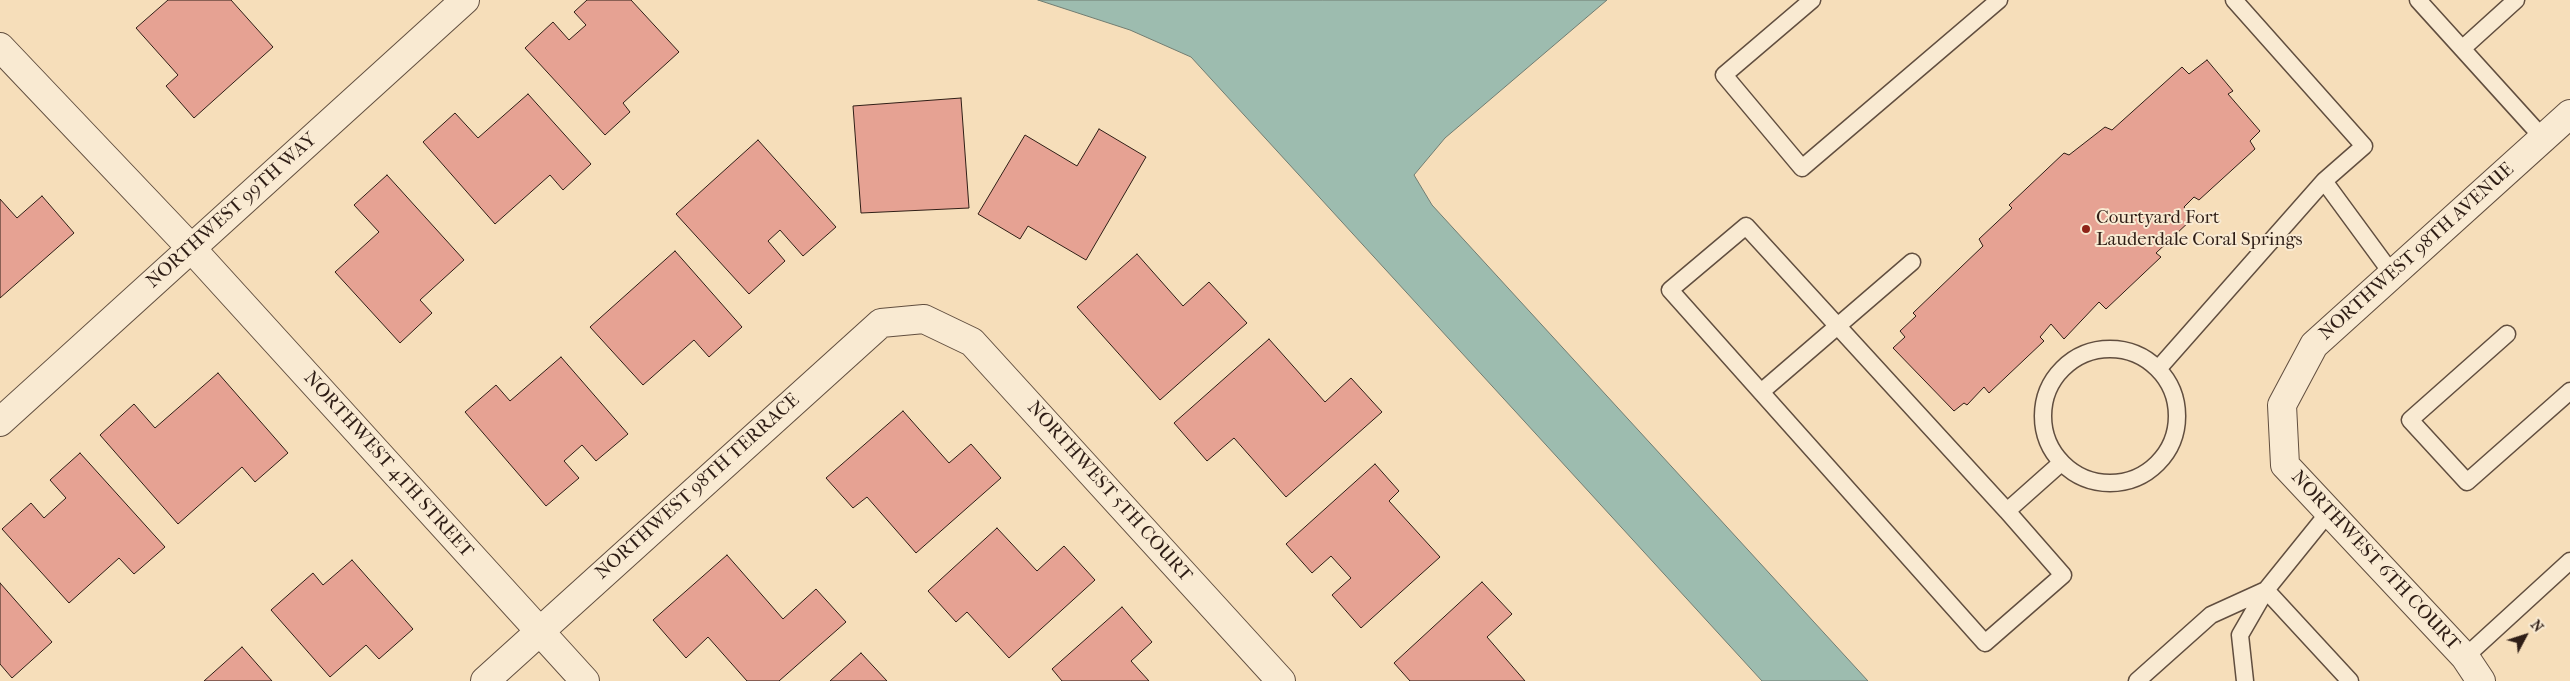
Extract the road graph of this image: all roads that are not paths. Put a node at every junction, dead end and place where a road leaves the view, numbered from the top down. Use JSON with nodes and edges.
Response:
{"nodes":[{"id":1,"x":464,"y":0,"type":"edge"},
{"id":2,"x":1812,"y":0,"type":"edge"},
{"id":3,"x":1999,"y":0,"type":"edge"},
{"id":4,"x":2234,"y":0,"type":"edge"},
{"id":5,"x":2418,"y":0,"type":"edge"},
{"id":6,"x":2516,"y":0,"type":"edge"},
{"id":7,"x":0,"y":47,"type":"edge"},
{"id":8,"x":2463,"y":48,"type":"junction"},
{"id":9,"x":2570,"y":114,"type":"edge"},
{"id":10,"x":2543,"y":138,"type":"junction"},
{"id":11,"x":2324,"y":181,"type":"junction"},
{"id":12,"x":192,"y":248,"type":"junction"},
{"id":13,"x":1912,"y":262,"type":"dead end"},
{"id":14,"x":2393,"y":274,"type":"junction"},
{"id":15,"x":924,"y":319,"type":"joint"},
{"id":16,"x":1837,"y":325,"type":"junction"},
{"id":17,"x":2506,"y":334,"type":"dead end"},
{"id":18,"x":2158,"y":369,"type":"junction"},
{"id":19,"x":2570,"y":391,"type":"edge"},
{"id":20,"x":1761,"y":392,"type":"junction"},
{"id":21,"x":2282,"y":405,"type":"joint"},
{"id":22,"x":0,"y":422,"type":"edge"},
{"id":23,"x":2061,"y":463,"type":"junction"},
{"id":24,"x":2007,"y":511,"type":"junction"},
{"id":25,"x":2329,"y":512,"type":"junction"},
{"id":26,"x":2570,"y":561,"type":"edge"},
{"id":27,"x":2266,"y":590,"type":"junction"},
{"id":28,"x":539,"y":630,"type":"junction"},
{"id":29,"x":2465,"y":657,"type":"junction"},
{"id":30,"x":484,"y":681,"type":"edge"},
{"id":31,"x":586,"y":681,"type":"edge"},
{"id":32,"x":1281,"y":681,"type":"edge"},
{"id":33,"x":2138,"y":681,"type":"edge"},
{"id":34,"x":2245,"y":681,"type":"edge"},
{"id":35,"x":2350,"y":681,"type":"edge"},
{"id":36,"x":2481,"y":681,"type":"edge"},
{"id":37,"x":2499,"y":681,"type":"edge"}],
"edges":[{"from":1,"to":12,"type":"street","name":"NORTHWEST 99TH WAY"},
{"from":2,"to":3,"type":"lane"},
{"from":4,"to":11,"type":"lane"},
{"from":5,"to":8,"type":"lane"},
{"from":6,"to":8,"type":"lane"},
{"from":7,"to":12,"type":"street","name":"NORTHWEST 4TH STREET"},
{"from":8,"to":10,"type":"lane"},
{"from":9,"to":10,"type":"street","name":"NORTHWEST 98TH AVENUE"},
{"from":10,"to":14,"type":"street","name":"NORTHWEST 98TH AVENUE"},
{"from":11,"to":14,"type":"lane"},
{"from":11,"to":18,"type":"lane"},
{"from":12,"to":22,"type":"street","name":"NORTHWEST 99TH WAY"},
{"from":12,"to":28,"type":"street","name":"NORTHWEST 4TH STREET"},
{"from":13,"to":16,"type":"lane"},
{"from":14,"to":21,"type":"street","name":"NORTHWEST 98TH AVENUE"},
{"from":15,"to":28,"type":"street","name":"NORTHWEST 98TH TERRACE"},
{"from":15,"to":32,"type":"street","name":"NORTHWEST 5TH COURT"},
{"from":16,"to":20,"type":"lane"},
{"from":16,"to":20,"type":"lane"},
{"from":16,"to":24,"type":"lane"},
{"from":17,"to":19,"type":"lane"},
{"from":18,"to":23,"type":"lane"},
{"from":18,"to":23,"type":"lane"},
{"from":20,"to":24,"type":"lane"},
{"from":21,"to":25,"type":"street","name":"NORTHWEST 6TH COURT"},
{"from":23,"to":24,"type":"lane"},
{"from":25,"to":27,"type":"lane"},
{"from":25,"to":29,"type":"street","name":"NORTHWEST 6TH COURT"},
{"from":26,"to":29,"type":"lane"},
{"from":27,"to":33,"type":"lane"},
{"from":27,"to":34,"type":"lane"},
{"from":27,"to":35,"type":"lane"},
{"from":28,"to":30,"type":"street","name":"NORTHWEST 98TH TERRACE"},
{"from":28,"to":31,"type":"street","name":"NORTHWEST 4TH STREET"},
{"from":29,"to":36,"type":"street","name":"NORTHWEST 6TH COURT"},
{"from":29,"to":37,"type":"street","name":"NORTHWEST 6TH COURT"}]}
